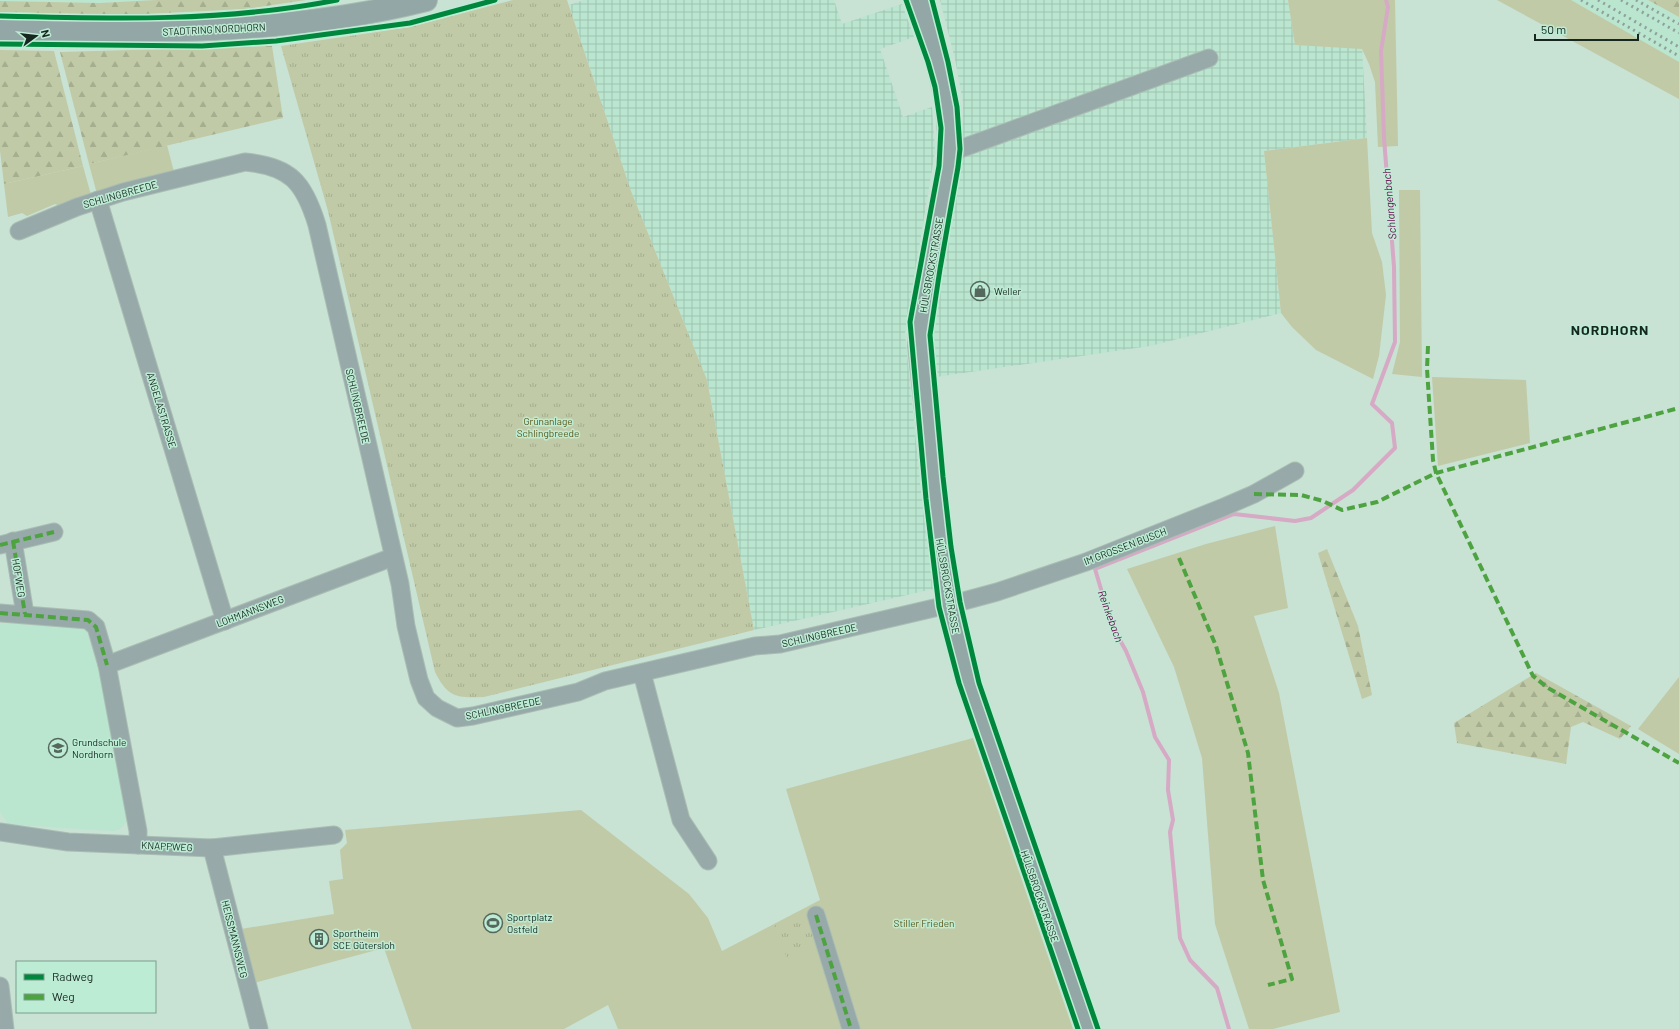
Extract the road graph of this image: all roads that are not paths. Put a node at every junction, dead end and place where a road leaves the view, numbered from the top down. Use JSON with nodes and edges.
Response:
{"nodes":[{"id":1,"x":426,"y":0,"type":"edge"},
{"id":2,"x":919,"y":0,"type":"edge"},
{"id":3,"x":0,"y":29,"type":"edge"},
{"id":4,"x":1209,"y":58,"type":"dead end"},
{"id":5,"x":950,"y":150,"type":"junction"},
{"id":6,"x":98,"y":200,"type":"junction"},
{"id":7,"x":19,"y":231,"type":"dead end"},
{"id":8,"x":1295,"y":471,"type":"dead end"},
{"id":9,"x":54,"y":532,"type":"dead end"},
{"id":10,"x":7,"y":543,"type":"edge"},
{"id":11,"x":394,"y":557,"type":"junction"},
{"id":12,"x":949,"y":605,"type":"junction"},
{"id":13,"x":0,"y":613,"type":"edge"},
{"id":14,"x":25,"y":614,"type":"junction"},
{"id":15,"x":225,"y":621,"type":"junction"},
{"id":16,"x":107,"y":665,"type":"junction"},
{"id":17,"x":642,"y":673,"type":"junction"},
{"id":18,"x":0,"y":832,"type":"edge"},
{"id":19,"x":334,"y":835,"type":"dead end"},
{"id":20,"x":138,"y":845,"type":"junction"},
{"id":21,"x":212,"y":848,"type":"junction"},
{"id":22,"x":708,"y":861,"type":"dead end"},
{"id":23,"x":816,"y":916,"type":"dead end"},
{"id":24,"x":0,"y":986,"type":"edge"},
{"id":25,"x":5,"y":1029,"type":"edge"},
{"id":26,"x":258,"y":1029,"type":"edge"},
{"id":27,"x":851,"y":1029,"type":"edge"},
{"id":28,"x":1087,"y":1029,"type":"edge"}],
"edges":[{"from":1,"to":3,"type":"street","name":"STADTRING NORDHORN"},
{"from":2,"to":5,"type":"street","name":"HÜLSBROCKSTRASSE"},
{"from":4,"to":5,"type":"street"},
{"from":5,"to":12,"type":"street","name":"HÜLSBROCKSTRASSE"},
{"from":6,"to":7,"type":"street","name":"SCHLINGBREEDE"},
{"from":6,"to":11,"type":"street","name":"SCHLINGBREEDE"},
{"from":6,"to":15,"type":"street","name":"ANGELASTRASSE"},
{"from":8,"to":12,"type":"street","name":"IM GROSSEN BUSCH"},
{"from":9,"to":10,"type":"street","name":"HOFWEG"},
{"from":10,"to":14,"type":"street","name":"HOFWEG"},
{"from":11,"to":15,"type":"street","name":"LOHMANNSWEG"},
{"from":11,"to":17,"type":"street","name":"SCHLINGBREEDE"},
{"from":12,"to":17,"type":"street","name":"SCHLINGBREEDE"},
{"from":12,"to":28,"type":"street","name":"HÜLSBROCKSTRASSE"},
{"from":13,"to":14,"type":"street"},
{"from":14,"to":16,"type":"street"},
{"from":15,"to":16,"type":"street","name":"LOHMANNSWEG"},
{"from":16,"to":20,"type":"street"},
{"from":17,"to":22,"type":"street"},
{"from":18,"to":20,"type":"street","name":"KNAPPWEG"},
{"from":19,"to":21,"type":"street","name":"KNAPPWEG"},
{"from":20,"to":21,"type":"street","name":"KNAPPWEG"},
{"from":21,"to":26,"type":"street","name":"HEISSMANNSWEG"},
{"from":23,"to":27,"type":"street"},
{"from":24,"to":25,"type":"street"}]}
